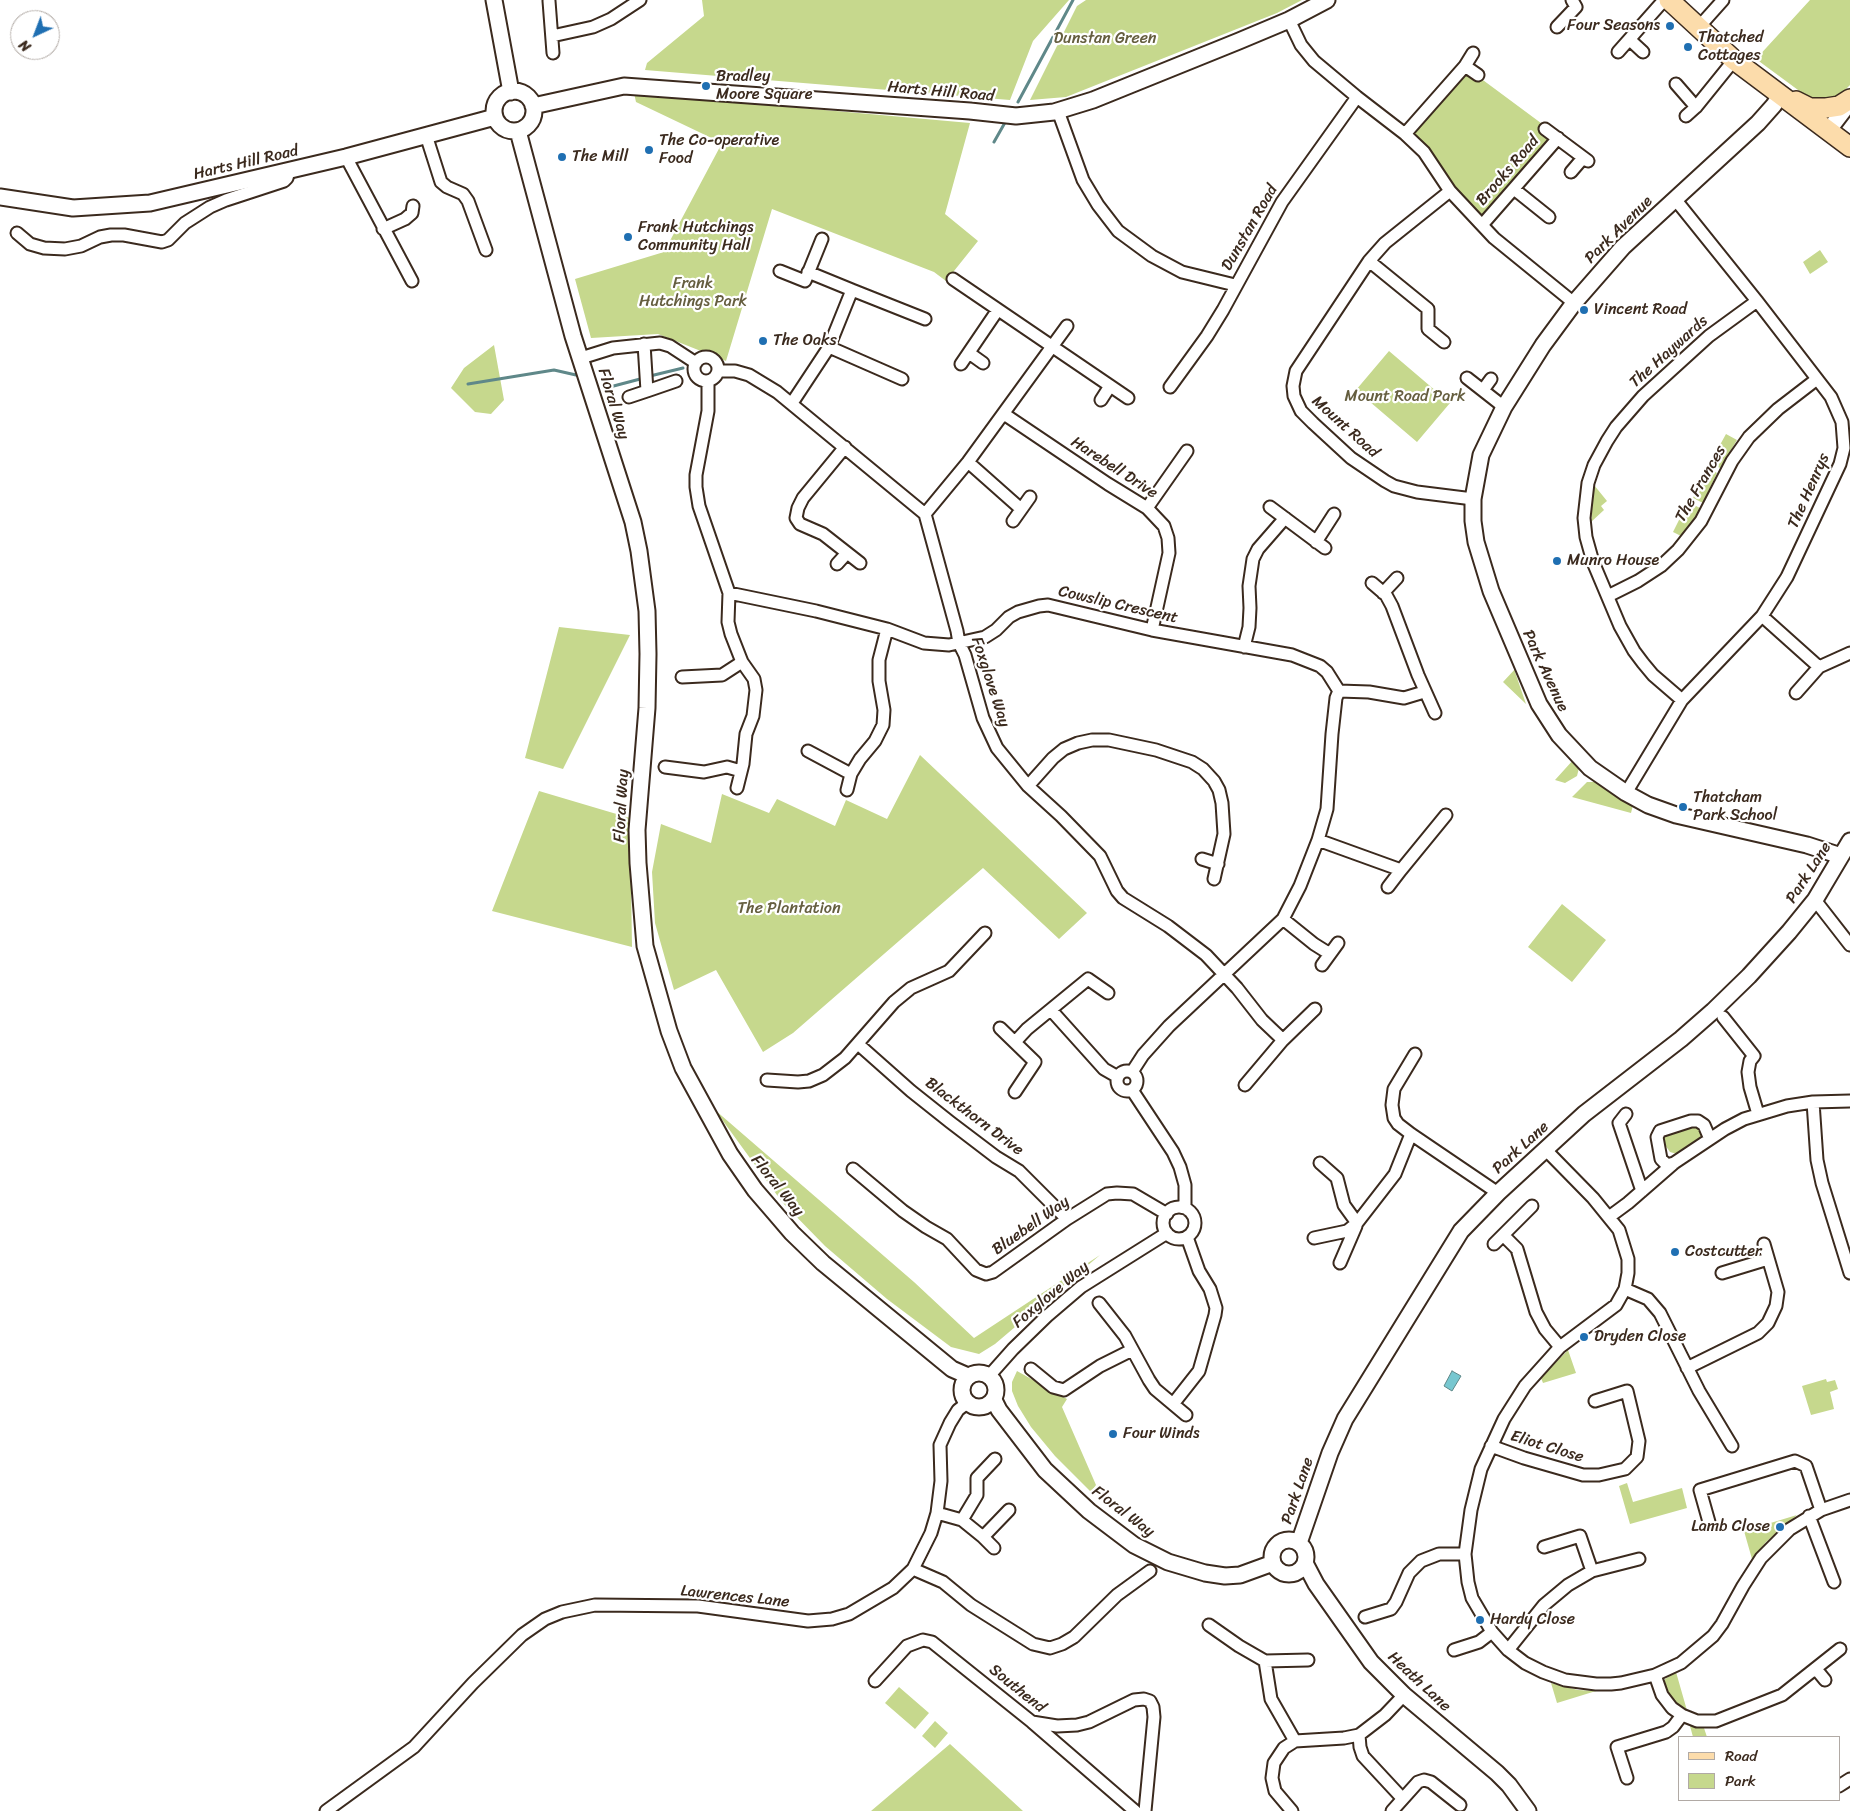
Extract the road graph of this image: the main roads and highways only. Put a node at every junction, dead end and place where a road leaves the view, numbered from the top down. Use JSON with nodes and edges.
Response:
{"nodes":[{"id":1,"x":1669,"y":0,"type":"edge"},
{"id":2,"x":1781,"y":97,"type":"junction"},
{"id":3,"x":1850,"y":100,"type":"edge"},
{"id":4,"x":1850,"y":146,"type":"edge"}],
"edges":[{"from":1,"to":2,"type":"main road"},
{"from":2,"to":3,"type":"main road"},
{"from":2,"to":4,"type":"main road"}]}
